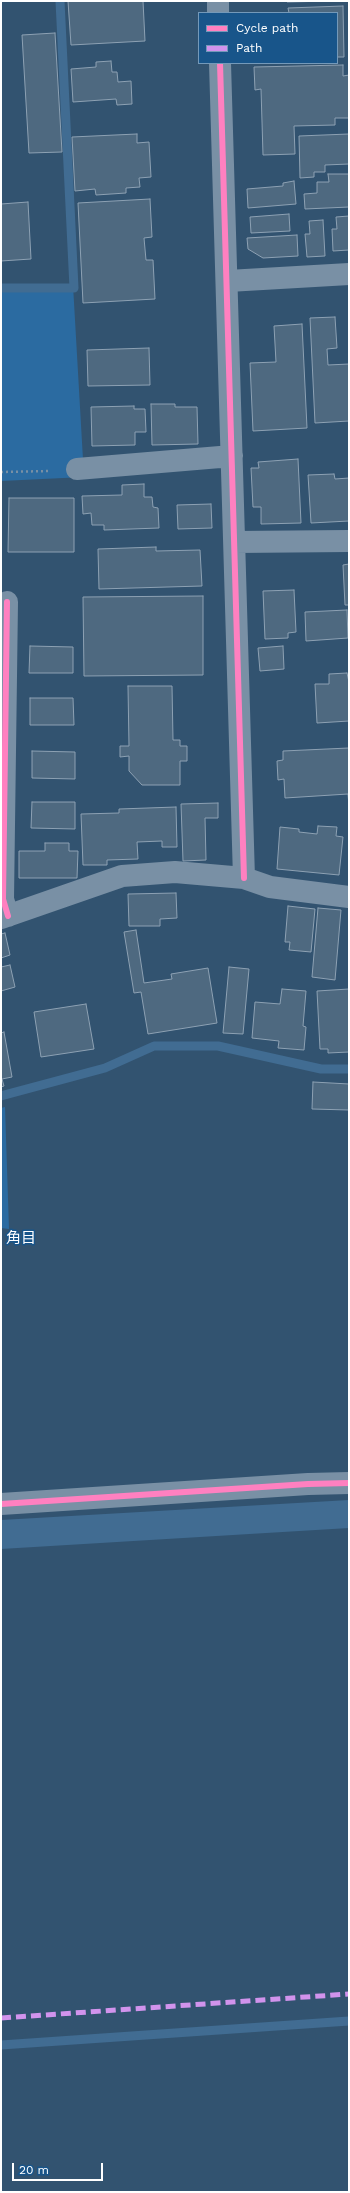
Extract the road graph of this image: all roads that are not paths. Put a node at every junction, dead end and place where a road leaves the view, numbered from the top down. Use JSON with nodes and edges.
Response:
{"nodes":[{"id":1,"x":218,"y":1,"type":"edge"},
{"id":2,"x":218,"y":12,"type":"edge"},
{"id":3,"x":220,"y":64,"type":"edge"},
{"id":4,"x":349,"y":274,"type":"edge"},
{"id":5,"x":228,"y":281,"type":"junction"},
{"id":6,"x":232,"y":456,"type":"junction"},
{"id":7,"x":77,"y":469,"type":"road end"},
{"id":8,"x":235,"y":542,"type":"junction"},
{"id":9,"x":349,"y":542,"type":"edge"},
{"id":10,"x":7,"y":602,"type":"dead end"},
{"id":11,"x":244,"y":878,"type":"junction"},
{"id":12,"x":349,"y":897,"type":"edge"},
{"id":13,"x":5,"y":917,"type":"edge"},
{"id":14,"x":349,"y":1483,"type":"edge"},
{"id":15,"x":1,"y":1504,"type":"edge"}],
"edges":[{"from":1,"to":2,"type":"street"},
{"from":3,"to":5,"type":"street"},
{"from":4,"to":5,"type":"street"},
{"from":5,"to":6,"type":"street"},
{"from":6,"to":7,"type":"street"},
{"from":6,"to":8,"type":"street"},
{"from":8,"to":9,"type":"street"},
{"from":8,"to":11,"type":"street"},
{"from":10,"to":13,"type":"street"},
{"from":11,"to":12,"type":"street"},
{"from":11,"to":13,"type":"street"},
{"from":14,"to":15,"type":"street"}]}
